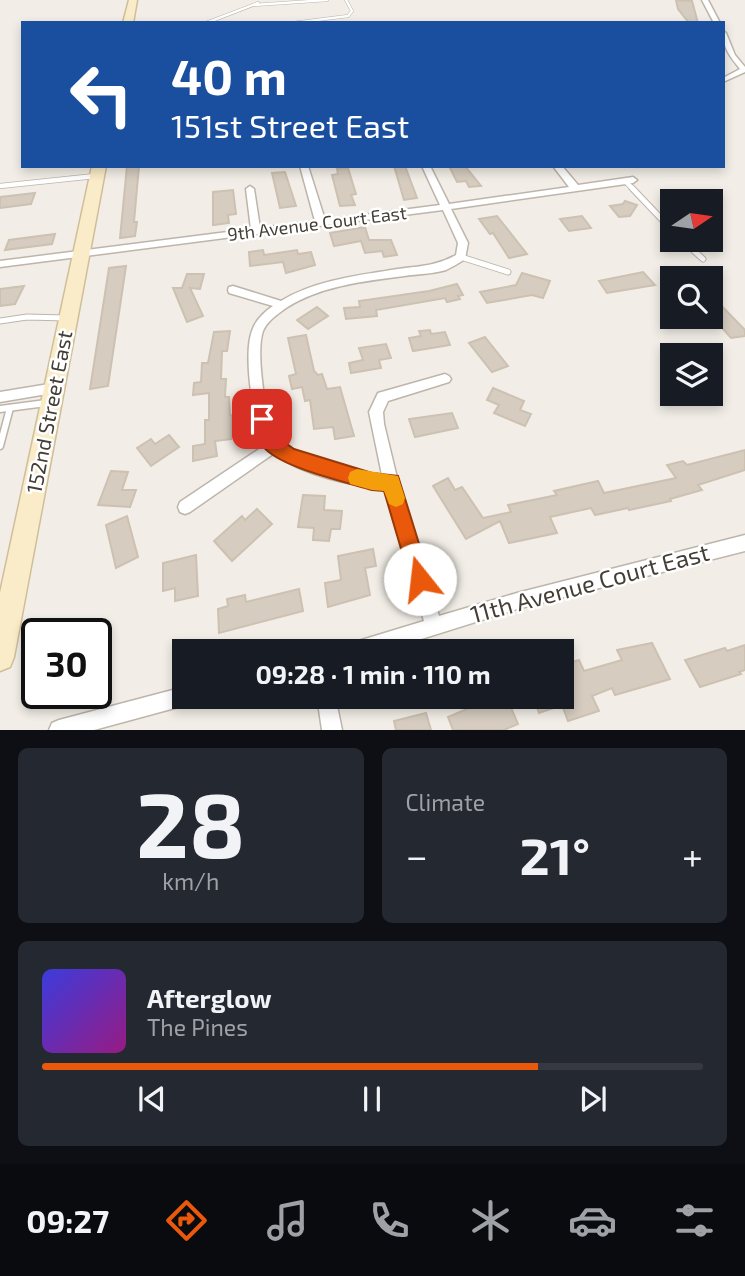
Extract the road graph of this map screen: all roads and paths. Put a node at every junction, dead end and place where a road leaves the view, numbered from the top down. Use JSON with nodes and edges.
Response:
{"nodes":[{"id":1,"x":133,"y":0,"type":"edge"},
{"id":2,"x":242,"y":0,"type":"edge"},
{"id":3,"x":266,"y":0,"type":"edge"},
{"id":4,"x":327,"y":0,"type":"edge"},
{"id":5,"x":346,"y":0,"type":"edge"},
{"id":6,"x":705,"y":0,"type":"edge"},
{"id":7,"x":254,"y":5,"type":"junction"},
{"id":8,"x":243,"y":9,"type":"junction"},
{"id":9,"x":128,"y":21,"type":"edge"},
{"id":10,"x":211,"y":21,"type":"edge"},
{"id":11,"x":309,"y":21,"type":"edge"},
{"id":12,"x":716,"y":21,"type":"edge"},
{"id":13,"x":725,"y":38,"type":"edge"},
{"id":14,"x":725,"y":79,"type":"edge"},
{"id":15,"x":305,"y":168,"type":"edge"},
{"id":16,"x":427,"y":168,"type":"edge"},
{"id":17,"x":559,"y":168,"type":"edge"},
{"id":18,"x":98,"y":171,"type":"edge"},
{"id":19,"x":629,"y":181,"type":"joint"},
{"id":20,"x":0,"y":186,"type":"edge"},
{"id":21,"x":250,"y":189,"type":"dead end"},
{"id":22,"x":576,"y":189,"type":"junction"},
{"id":23,"x":446,"y":207,"type":"junction"},
{"id":24,"x":660,"y":216,"type":"edge"},
{"id":25,"x":321,"y":224,"type":"junction"},
{"id":26,"x":256,"y":232,"type":"junction"},
{"id":27,"x":695,"y":252,"type":"edge"},
{"id":28,"x":81,"y":254,"type":"junction"},
{"id":29,"x":462,"y":255,"type":"junction"},
{"id":30,"x":703,"y":260,"type":"dead end"},
{"id":31,"x":0,"y":264,"type":"edge"},
{"id":32,"x":508,"y":272,"type":"dead end"},
{"id":33,"x":233,"y":289,"type":"dead end"},
{"id":34,"x":282,"y":305,"type":"junction"},
{"id":35,"x":68,"y":318,"type":"junction"},
{"id":36,"x":0,"y":321,"type":"edge"},
{"id":37,"x":445,"y":379,"type":"dead end"},
{"id":38,"x":53,"y":395,"type":"junction"},
{"id":39,"x":0,"y":397,"type":"edge"},
{"id":40,"x":10,"y":408,"type":"junction"},
{"id":41,"x":0,"y":409,"type":"edge"},
{"id":42,"x":0,"y":446,"type":"edge"},
{"id":43,"x":274,"y":446,"type":"junction"},
{"id":44,"x":391,"y":482,"type":"junction"},
{"id":45,"x":185,"y":506,"type":"dead end"},
{"id":46,"x":745,"y":543,"type":"edge"},
{"id":47,"x":7,"y":594,"type":"edge"},
{"id":48,"x":434,"y":627,"type":"junction"},
{"id":49,"x":394,"y":639,"type":"edge"},
{"id":50,"x":0,"y":657,"type":"edge"},
{"id":51,"x":172,"y":700,"type":"edge"},
{"id":52,"x":328,"y":709,"type":"edge"},
{"id":53,"x":59,"y":730,"type":"edge"},
{"id":54,"x":332,"y":730,"type":"edge"}],
"edges":[{"from":1,"to":9,"type":"main road"},
{"from":2,"to":8,"type":"lane"},
{"from":3,"to":7,"type":"lane"},
{"from":4,"to":7,"type":"lane"},
{"from":5,"to":11,"type":"lane"},
{"from":6,"to":12,"type":"street"},
{"from":7,"to":8,"type":"lane"},
{"from":8,"to":10,"type":"lane"},
{"from":13,"to":14,"type":"street"},
{"from":15,"to":25,"type":"street"},
{"from":16,"to":23,"type":"street"},
{"from":17,"to":22,"type":"street"},
{"from":18,"to":20,"type":"lane"},
{"from":18,"to":28,"type":"main road","name":"152nd Street East"},
{"from":19,"to":22,"type":"street","name":"9th Avenue Court East"},
{"from":19,"to":24,"type":"lane"},
{"from":21,"to":26,"type":"street"},
{"from":22,"to":23,"type":"street","name":"9th Avenue Court East"},
{"from":23,"to":25,"type":"street","name":"9th Avenue Court East"},
{"from":23,"to":29,"type":"street"},
{"from":25,"to":26,"type":"street","name":"9th Avenue Court East"},
{"from":26,"to":28,"type":"street","name":"9th Avenue Court East"},
{"from":27,"to":30,"type":"lane"},
{"from":28,"to":31,"type":"street","name":"9th Avenue Court East"},
{"from":28,"to":35,"type":"main road","name":"152nd Street East"},
{"from":29,"to":32,"type":"lane"},
{"from":29,"to":34,"type":"street"},
{"from":33,"to":34,"type":"street"},
{"from":34,"to":43,"type":"street"},
{"from":35,"to":36,"type":"lane"},
{"from":35,"to":38,"type":"main road","name":"152nd Street East"},
{"from":37,"to":44,"type":"street"},
{"from":38,"to":39,"type":"street"},
{"from":38,"to":40,"type":"lane"},
{"from":38,"to":47,"type":"main road","name":"152nd Street East"},
{"from":40,"to":41,"type":"lane"},
{"from":40,"to":42,"type":"lane"},
{"from":43,"to":44,"type":"street"},
{"from":43,"to":45,"type":"street"},
{"from":44,"to":48,"type":"street"},
{"from":46,"to":48,"type":"street","name":"11th Avenue Court East"},
{"from":47,"to":50,"type":"main road","name":"152nd Street East"},
{"from":48,"to":49,"type":"street","name":"11th Avenue Court East"},
{"from":51,"to":53,"type":"street"},
{"from":52,"to":54,"type":"street"}]}
